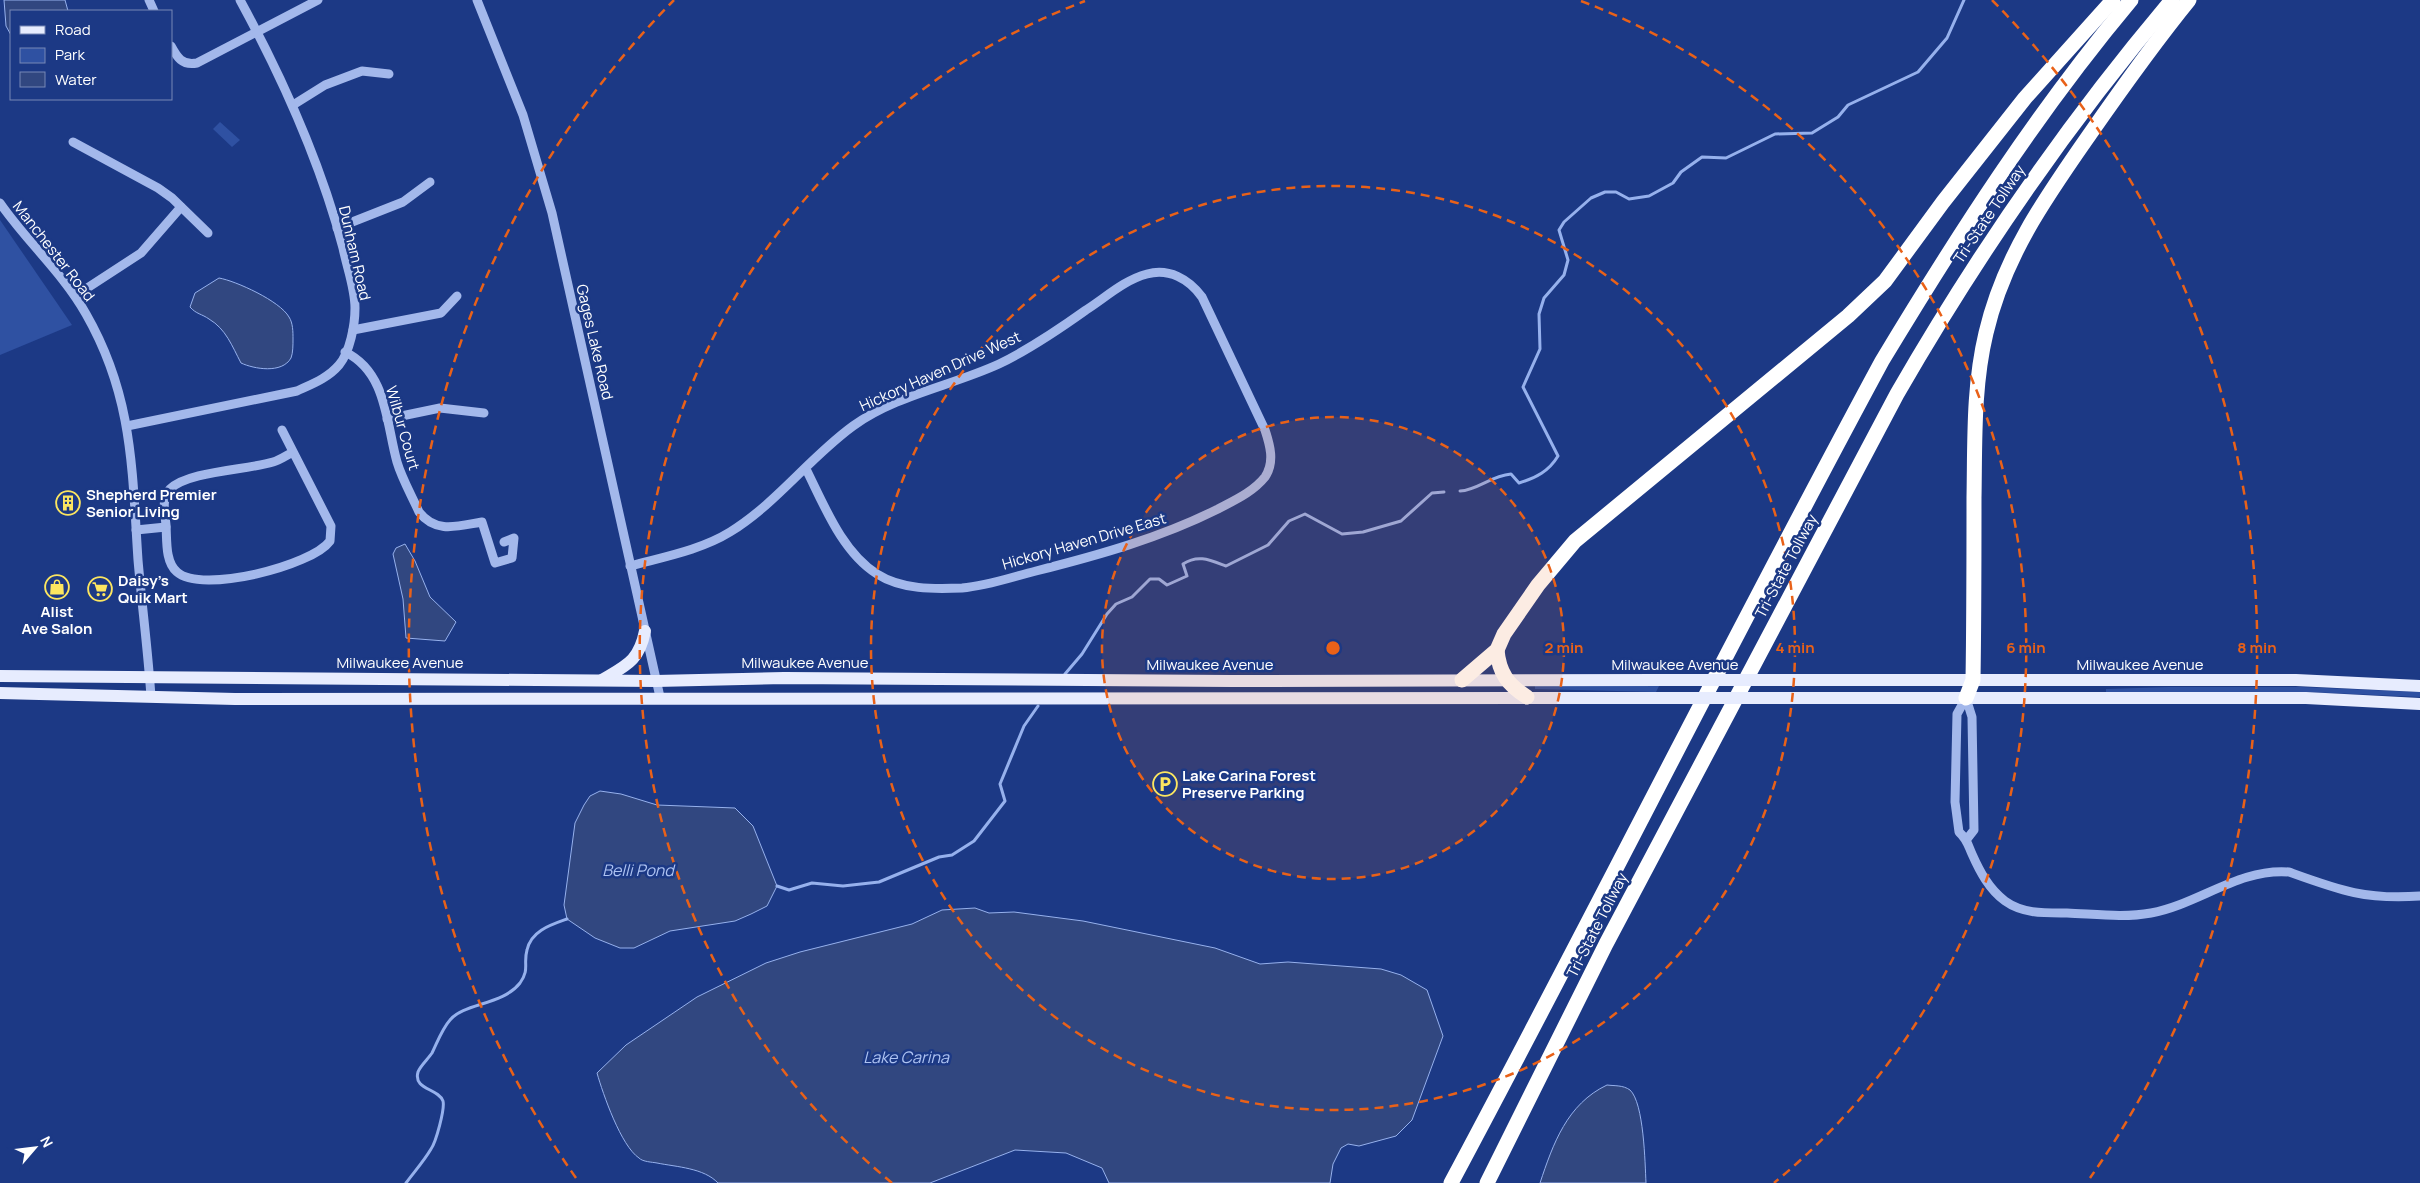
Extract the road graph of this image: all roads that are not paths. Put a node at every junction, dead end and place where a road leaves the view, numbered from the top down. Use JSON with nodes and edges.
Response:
{"nodes":[{"id":1,"x":240,"y":0,"type":"edge"},
{"id":2,"x":318,"y":0,"type":"edge"},
{"id":3,"x":477,"y":0,"type":"edge"},
{"id":4,"x":2113,"y":0,"type":"edge"},
{"id":5,"x":2131,"y":0,"type":"edge"},
{"id":6,"x":2172,"y":0,"type":"edge"},
{"id":7,"x":2189,"y":0,"type":"edge"},
{"id":8,"x":256,"y":30,"type":"junction"},
{"id":9,"x":172,"y":48,"type":"edge"},
{"id":10,"x":389,"y":74,"type":"dead end"},
{"id":11,"x":293,"y":104,"type":"junction"},
{"id":12,"x":73,"y":142,"type":"dead end"},
{"id":13,"x":430,"y":182,"type":"dead end"},
{"id":14,"x":0,"y":203,"type":"edge"},
{"id":15,"x":181,"y":207,"type":"junction"},
{"id":16,"x":337,"y":228,"type":"junction"},
{"id":17,"x":208,"y":232,"type":"dead end"},
{"id":18,"x":75,"y":296,"type":"junction"},
{"id":19,"x":457,"y":296,"type":"dead end"},
{"id":20,"x":353,"y":330,"type":"junction"},
{"id":21,"x":1220,"y":339,"type":"joint"},
{"id":22,"x":345,"y":352,"type":"junction"},
{"id":23,"x":484,"y":413,"type":"dead end"},
{"id":24,"x":387,"y":419,"type":"junction"},
{"id":25,"x":127,"y":426,"type":"junction"},
{"id":26,"x":282,"y":430,"type":"dead end"},
{"id":27,"x":293,"y":452,"type":"junction"},
{"id":28,"x":806,"y":469,"type":"junction"},
{"id":29,"x":166,"y":527,"type":"junction"},
{"id":30,"x":136,"y":530,"type":"junction"},
{"id":31,"x":504,"y":542,"type":"dead end"},
{"id":32,"x":630,"y":566,"type":"junction"},
{"id":33,"x":645,"y":631,"type":"junction"},
{"id":34,"x":1497,"y":650,"type":"junction"},
{"id":35,"x":0,"y":676,"type":"edge"},
{"id":36,"x":150,"y":678,"type":"junction"},
{"id":37,"x":1505,"y":679,"type":"junction"},
{"id":38,"x":602,"y":680,"type":"junction"},
{"id":39,"x":1462,"y":680,"type":"junction"},
{"id":40,"x":1973,"y":680,"type":"junction"},
{"id":41,"x":656,"y":681,"type":"junction"},
{"id":42,"x":2420,"y":686,"type":"edge"},
{"id":43,"x":0,"y":693,"type":"edge"},
{"id":44,"x":152,"y":697,"type":"junction"},
{"id":45,"x":660,"y":697,"type":"junction"},
{"id":46,"x":1527,"y":698,"type":"junction"},
{"id":47,"x":1966,"y":698,"type":"junction"},
{"id":48,"x":2420,"y":704,"type":"edge"},
{"id":49,"x":1967,"y":839,"type":"junction"},
{"id":50,"x":2420,"y":896,"type":"edge"},
{"id":51,"x":1451,"y":1183,"type":"edge"},
{"id":52,"x":1487,"y":1183,"type":"edge"}],
"edges":[{"from":1,"to":8,"type":"street","name":"Dunham Road"},
{"from":2,"to":8,"type":"street"},
{"from":3,"to":32,"type":"street","name":"Gages Lake Road"},
{"from":4,"to":34,"type":"highway"},
{"from":5,"to":51,"type":"highway","name":"Tri-State Tollway"},
{"from":6,"to":52,"type":"highway","name":"Tri-State Tollway"},
{"from":7,"to":40,"type":"highway"},
{"from":8,"to":9,"type":"street"},
{"from":8,"to":11,"type":"street","name":"Dunham Road"},
{"from":10,"to":11,"type":"street"},
{"from":11,"to":16,"type":"street","name":"Dunham Road"},
{"from":12,"to":15,"type":"street"},
{"from":13,"to":16,"type":"street"},
{"from":14,"to":18,"type":"street","name":"Manchester Road"},
{"from":15,"to":17,"type":"street"},
{"from":15,"to":18,"type":"street"},
{"from":16,"to":20,"type":"street","name":"Dunham Road"},
{"from":18,"to":25,"type":"street","name":"Manchester Road"},
{"from":19,"to":20,"type":"street"},
{"from":20,"to":22,"type":"street","name":"Dunham Road"},
{"from":21,"to":28,"type":"street","name":"Hickory Haven Drive West"},
{"from":21,"to":28,"type":"street","name":"Hickory Haven Drive East"},
{"from":22,"to":24,"type":"street","name":"Wilbur Court"},
{"from":22,"to":25,"type":"street","name":"Dunham Road"},
{"from":23,"to":24,"type":"street"},
{"from":24,"to":31,"type":"street","name":"Wilbur Court"},
{"from":25,"to":30,"type":"street","name":"Manchester Road"},
{"from":26,"to":27,"type":"street"},
{"from":27,"to":29,"type":"street"},
{"from":27,"to":29,"type":"street"},
{"from":28,"to":32,"type":"street","name":"Hickory Haven Drive West"},
{"from":29,"to":30,"type":"street"},
{"from":30,"to":36,"type":"street","name":"Manchester Road"},
{"from":32,"to":33,"type":"street","name":"Gages Lake Road"},
{"from":33,"to":38,"type":"main road"},
{"from":33,"to":41,"type":"street","name":"Gages Lake Road"},
{"from":34,"to":37,"type":"highway"},
{"from":34,"to":39,"type":"highway"},
{"from":35,"to":36,"type":"main road","name":"Milwaukee Avenue"},
{"from":36,"to":38,"type":"main road","name":"Milwaukee Avenue"},
{"from":36,"to":44,"type":"street","name":"Manchester Road"},
{"from":37,"to":39,"type":"main road","name":"Milwaukee Avenue"},
{"from":37,"to":40,"type":"main road","name":"Milwaukee Avenue","bridge":true},
{"from":37,"to":46,"type":"highway"},
{"from":38,"to":41,"type":"main road","name":"Milwaukee Avenue"},
{"from":39,"to":41,"type":"main road","name":"Milwaukee Avenue"},
{"from":40,"to":42,"type":"main road","name":"Milwaukee Avenue"},
{"from":40,"to":47,"type":"highway"},
{"from":41,"to":45,"type":"street","name":"Gages Lake Road"},
{"from":43,"to":44,"type":"main road"},
{"from":44,"to":45,"type":"main road"},
{"from":45,"to":46,"type":"main road"},
{"from":46,"to":47,"type":"main road","bridge":true},
{"from":47,"to":48,"type":"main road"},
{"from":47,"to":49,"type":"street"},
{"from":47,"to":49,"type":"street"},
{"from":49,"to":50,"type":"street"}]}
